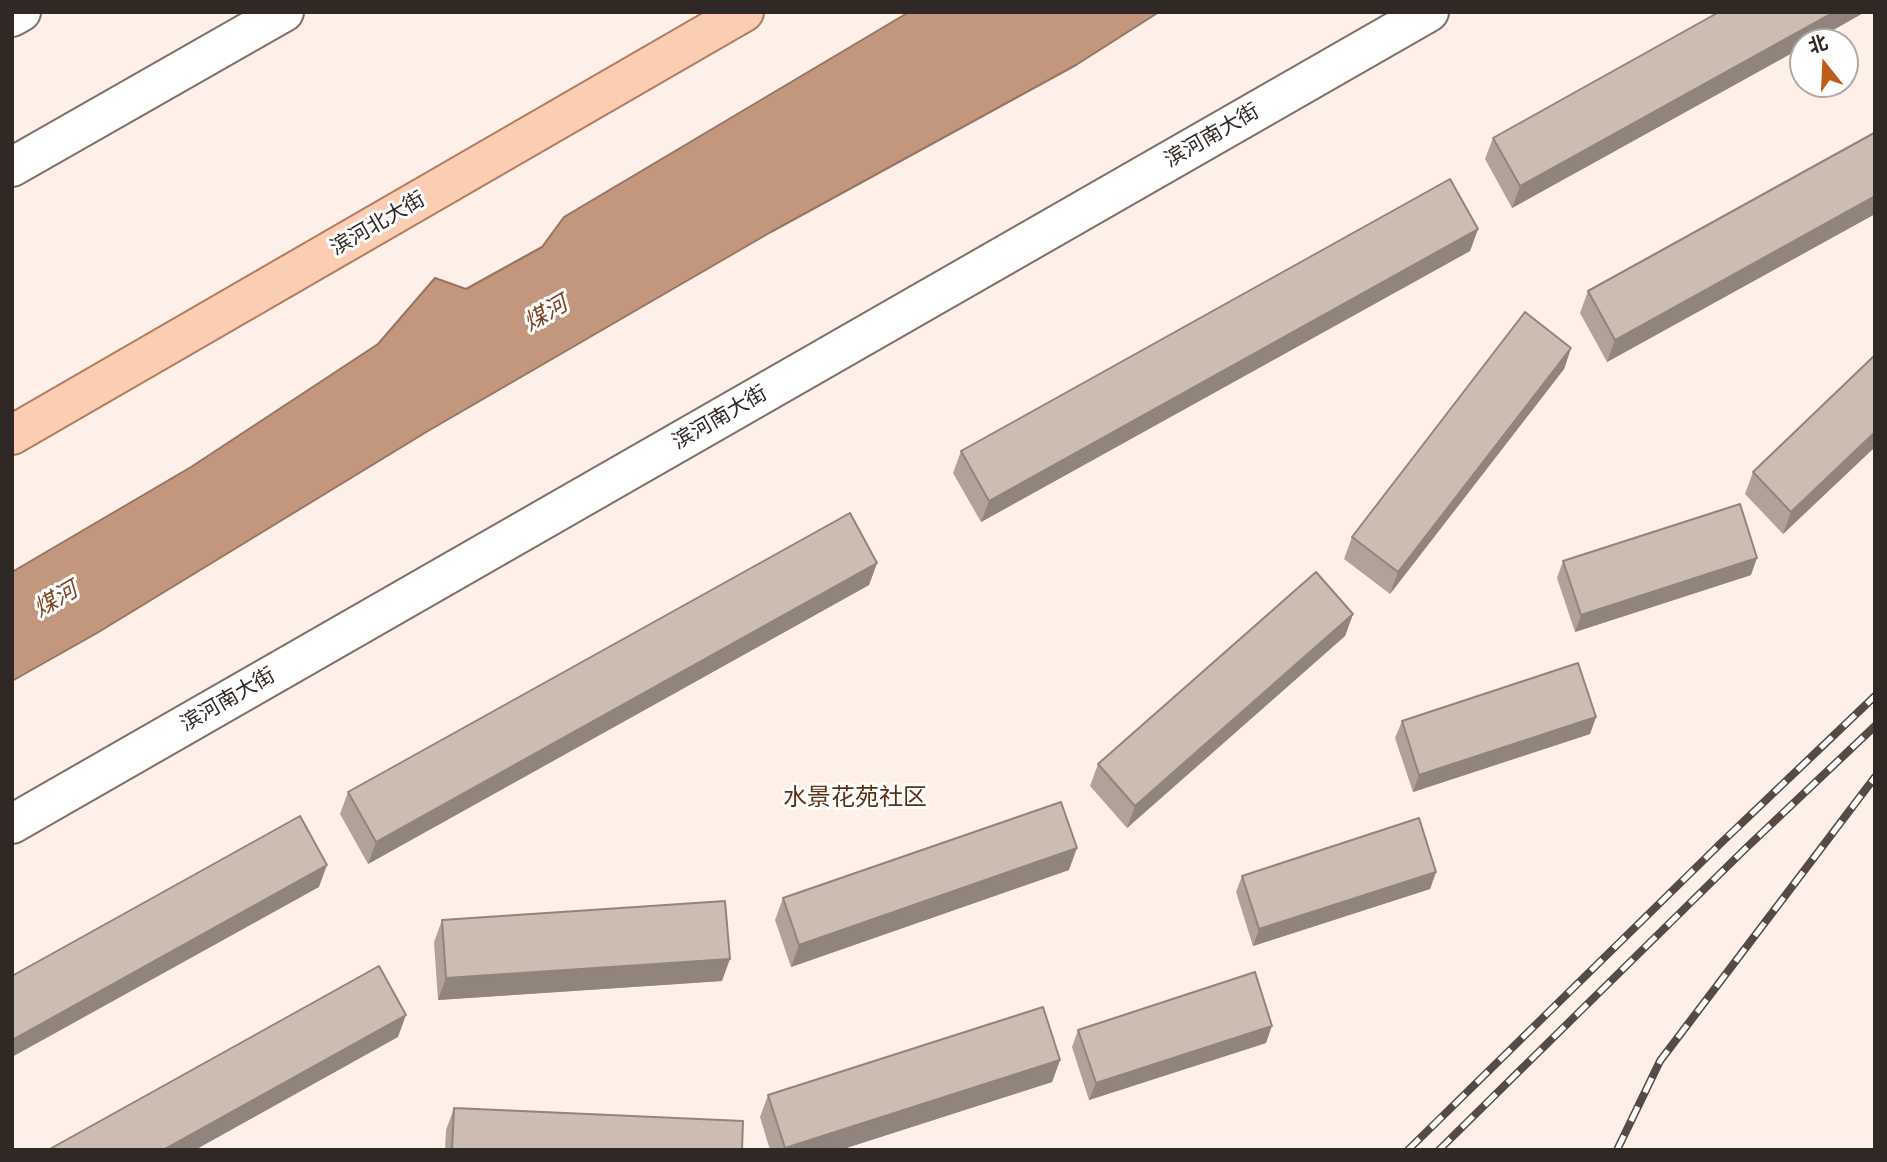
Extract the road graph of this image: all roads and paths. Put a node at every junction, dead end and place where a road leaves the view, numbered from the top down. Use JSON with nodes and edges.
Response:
{"nodes":[{"id":1,"x":21,"y":12,"type":"edge"},
{"id":2,"x":284,"y":12,"type":"edge"},
{"id":3,"x":744,"y":12,"type":"edge"},
{"id":4,"x":1429,"y":12,"type":"edge"},
{"id":5,"x":12,"y":17,"type":"edge"},
{"id":6,"x":12,"y":167,"type":"edge"},
{"id":7,"x":12,"y":435,"type":"edge"},
{"id":8,"x":12,"y":824,"type":"edge"}],
"edges":[{"from":1,"to":5,"type":"street"},
{"from":2,"to":6,"type":"street"},
{"from":3,"to":7,"type":"main road","name":"滨河北大街"},
{"from":4,"to":8,"type":"street","name":"滨河南大街"}]}
